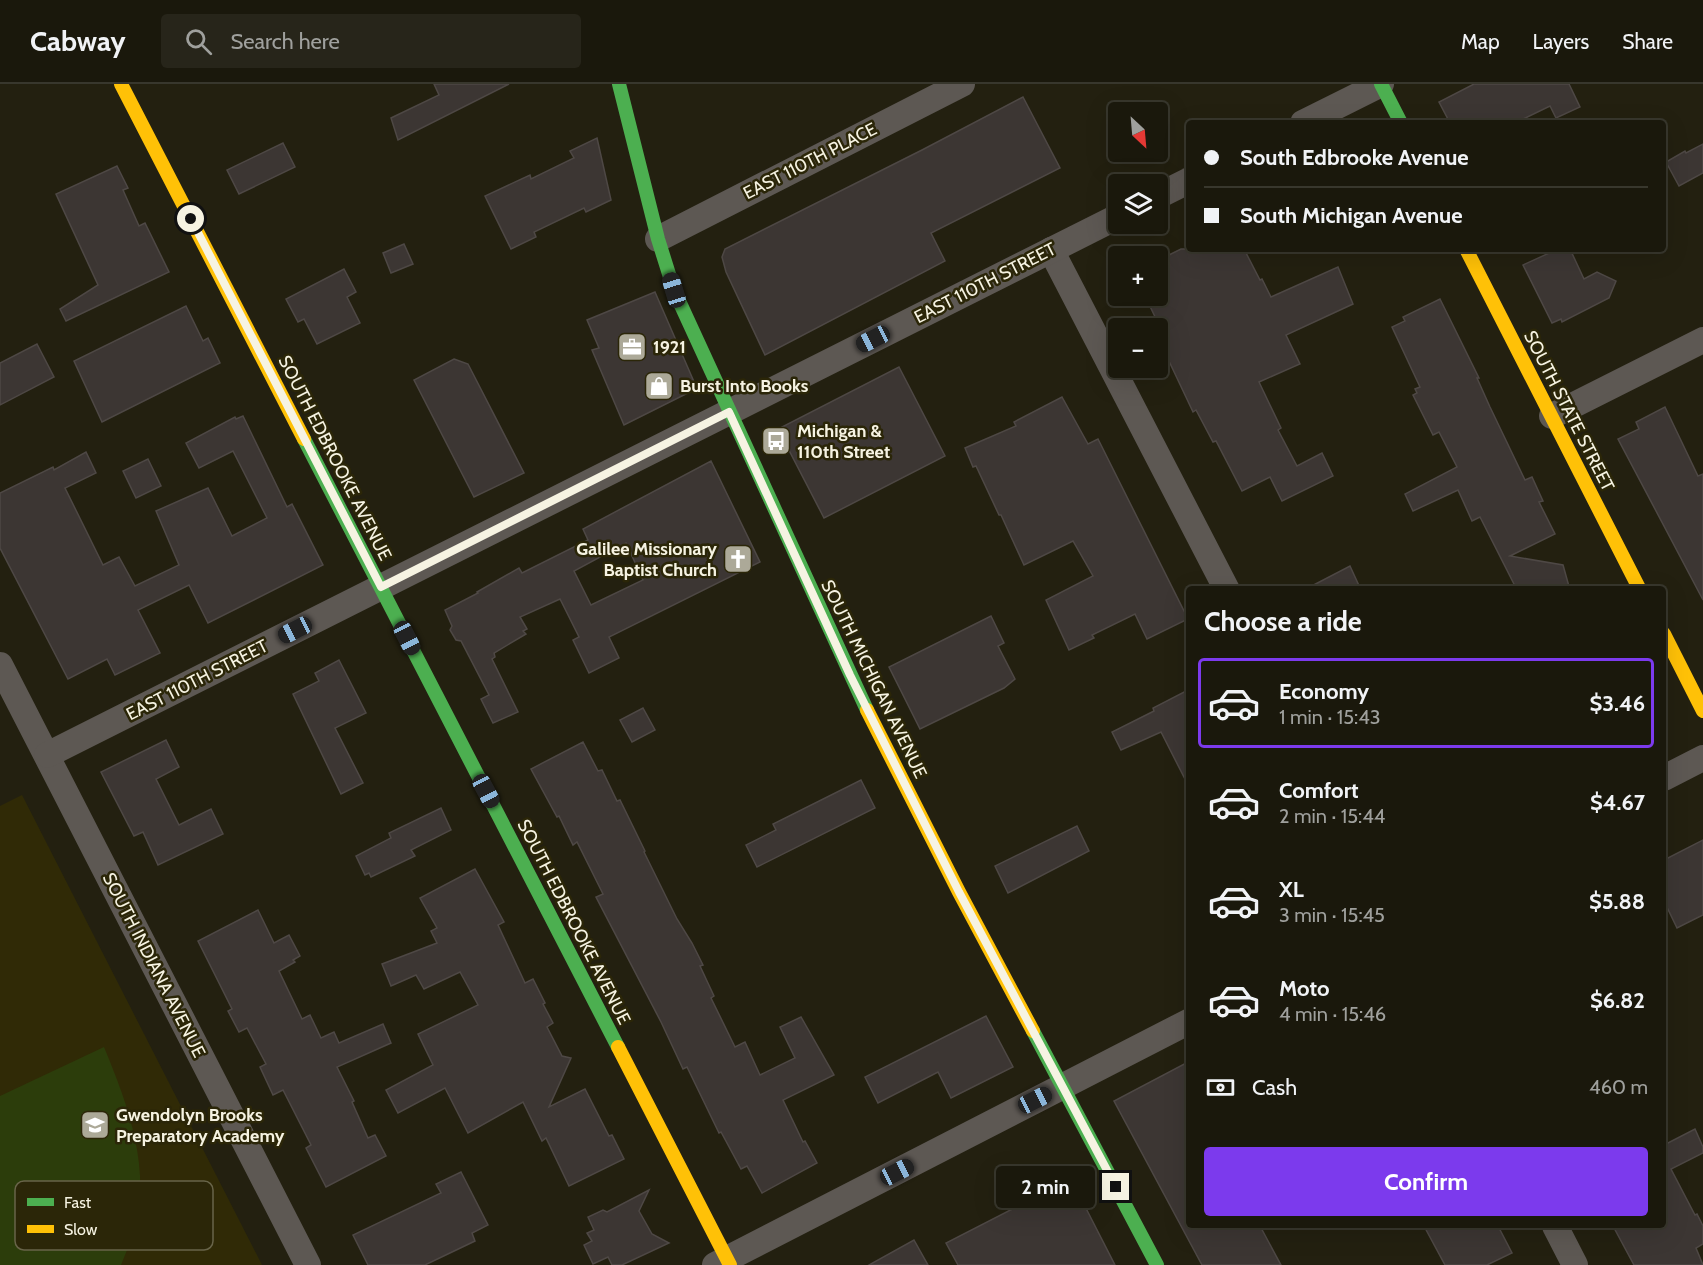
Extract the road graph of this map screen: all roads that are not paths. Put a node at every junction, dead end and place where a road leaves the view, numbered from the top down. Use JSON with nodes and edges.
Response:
{"nodes":[{"id":1,"x":121,"y":84,"type":"edge"},
{"id":2,"x":619,"y":84,"type":"edge"},
{"id":3,"x":962,"y":84,"type":"edge"},
{"id":4,"x":1381,"y":84,"type":"edge"},
{"id":5,"x":1309,"y":120,"type":"edge"},
{"id":6,"x":1399,"y":120,"type":"edge"},
{"id":7,"x":1186,"y":182,"type":"edge"},
{"id":8,"x":1168,"y":191,"type":"edge"},
{"id":9,"x":1108,"y":222,"type":"edge"},
{"id":10,"x":658,"y":239,"type":"junction"},
{"id":11,"x":1052,"y":250,"type":"junction"},
{"id":12,"x":1468,"y":252,"type":"edge"},
{"id":13,"x":1703,"y":340,"type":"edge"},
{"id":14,"x":729,"y":412,"type":"junction"},
{"id":15,"x":1552,"y":416,"type":"junction"},
{"id":16,"x":1225,"y":586,"type":"edge"},
{"id":17,"x":1638,"y":586,"type":"edge"},
{"id":18,"x":381,"y":587,"type":"junction"},
{"id":19,"x":1666,"y":638,"type":"edge"},
{"id":20,"x":0,"y":665,"type":"edge"},
{"id":21,"x":1703,"y":711,"type":"edge"},
{"id":22,"x":47,"y":755,"type":"junction"},
{"id":23,"x":1703,"y":758,"type":"edge"},
{"id":24,"x":1666,"y":777,"type":"edge"},
{"id":25,"x":1186,"y":1023,"type":"edge"},
{"id":26,"x":1063,"y":1086,"type":"junction"},
{"id":27,"x":1556,"y":1228,"type":"edge"},
{"id":28,"x":724,"y":1263,"type":"edge"},
{"id":29,"x":308,"y":1265,"type":"edge"},
{"id":30,"x":1157,"y":1265,"type":"edge"},
{"id":31,"x":1575,"y":1265,"type":"edge"}],
"edges":[{"from":1,"to":18,"type":"street","name":"SOUTH EDBROOKE AVENUE"},
{"from":2,"to":10,"type":"street","name":"SOUTH MICHIGAN AVENUE"},
{"from":3,"to":10,"type":"street","name":"EAST 110TH PLACE"},
{"from":4,"to":5,"type":"street"},
{"from":4,"to":6,"type":"street"},
{"from":7,"to":8,"type":"street"},
{"from":9,"to":11,"type":"street","name":"EAST 110TH STREET"},
{"from":10,"to":14,"type":"street","name":"SOUTH MICHIGAN AVENUE"},
{"from":11,"to":14,"type":"street","name":"EAST 110TH STREET"},
{"from":11,"to":16,"type":"street"},
{"from":12,"to":15,"type":"street","name":"SOUTH STATE STREET"},
{"from":13,"to":15,"type":"street"},
{"from":14,"to":18,"type":"street","name":"EAST 110TH STREET"},
{"from":14,"to":26,"type":"street","name":"SOUTH MICHIGAN AVENUE"},
{"from":15,"to":17,"type":"street","name":"SOUTH STATE STREET"},
{"from":18,"to":22,"type":"street","name":"EAST 110TH STREET"},
{"from":18,"to":28,"type":"street","name":"SOUTH EDBROOKE AVENUE"},
{"from":19,"to":21,"type":"street"},
{"from":20,"to":22,"type":"street","name":"SOUTH INDIANA AVENUE"},
{"from":22,"to":29,"type":"street","name":"SOUTH INDIANA AVENUE"},
{"from":23,"to":24,"type":"street"},
{"from":25,"to":26,"type":"street"},
{"from":26,"to":28,"type":"street"},
{"from":26,"to":30,"type":"street","name":"SOUTH MICHIGAN AVENUE"},
{"from":27,"to":31,"type":"street"}]}
